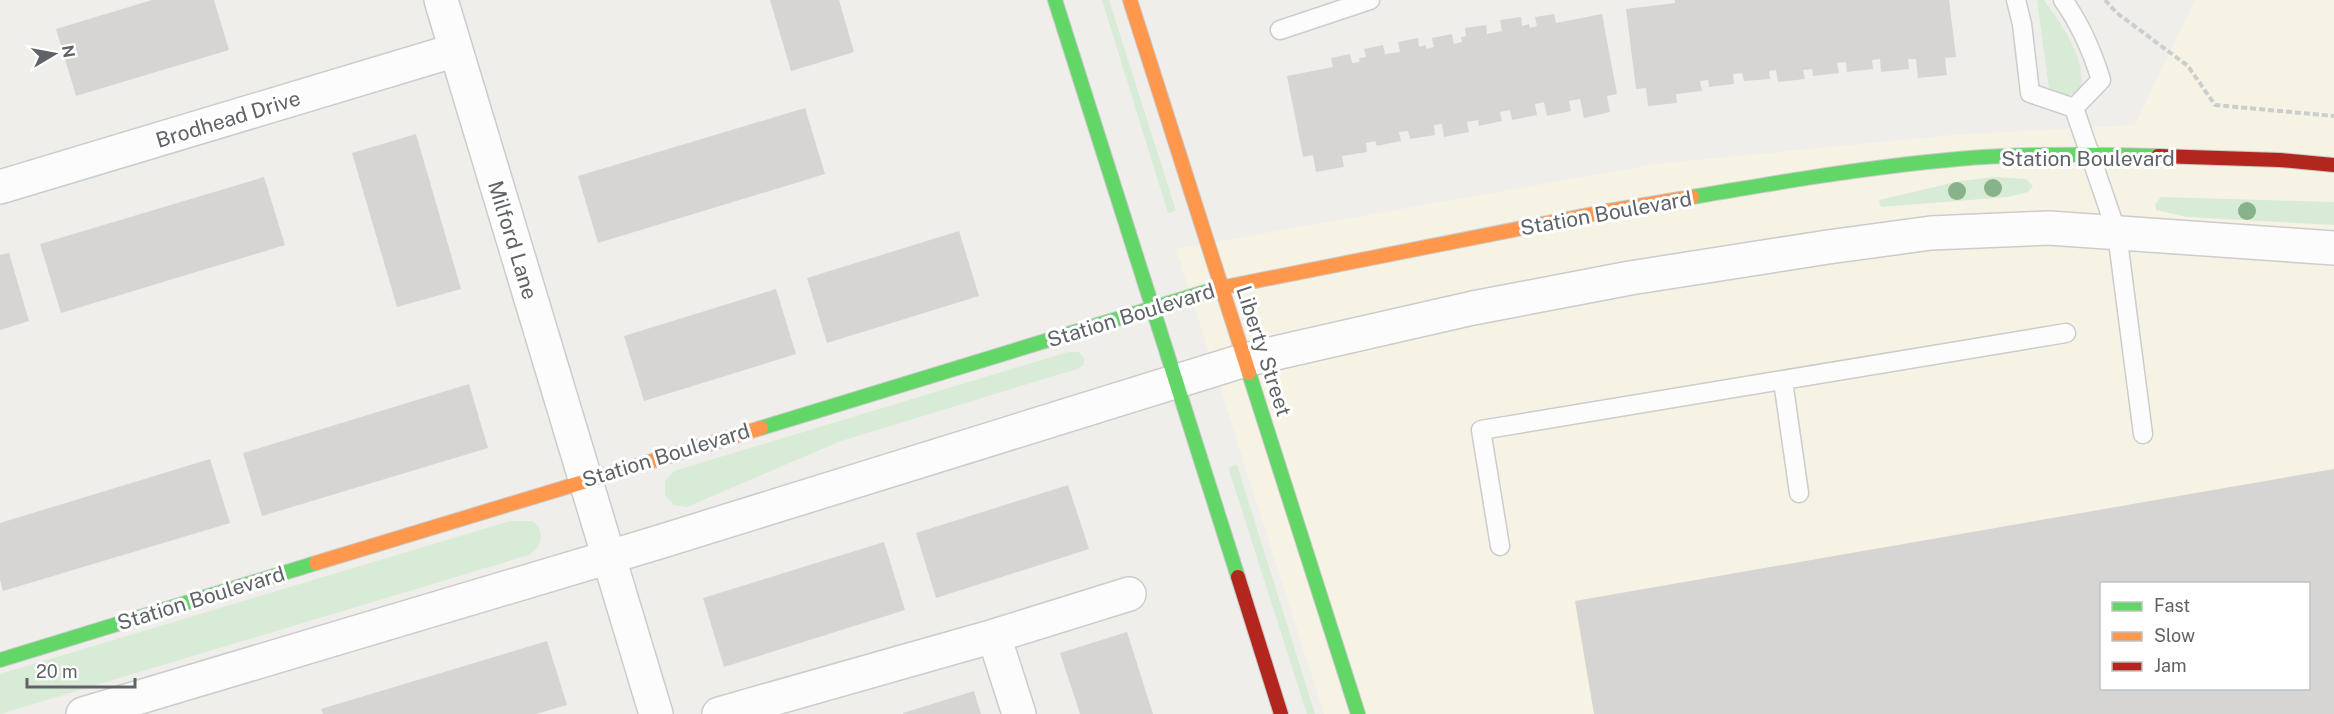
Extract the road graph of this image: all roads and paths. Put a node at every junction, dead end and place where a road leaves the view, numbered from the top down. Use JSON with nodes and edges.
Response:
{"nodes":[{"id":1,"x":441,"y":0,"type":"edge"},
{"id":2,"x":1055,"y":0,"type":"edge"},
{"id":3,"x":1130,"y":0,"type":"edge"},
{"id":4,"x":1370,"y":0,"type":"edge"},
{"id":5,"x":2016,"y":0,"type":"edge"},
{"id":6,"x":2062,"y":0,"type":"edge"},
{"id":7,"x":2105,"y":0,"type":"edge"},
{"id":8,"x":1280,"y":30,"type":"dead end"},
{"id":9,"x":456,"y":50,"type":"junction"},
{"id":10,"x":2074,"y":108,"type":"junction"},
{"id":11,"x":2334,"y":116,"type":"edge"},
{"id":12,"x":2091,"y":154,"type":"junction"},
{"id":13,"x":2334,"y":165,"type":"edge"},
{"id":14,"x":1,"y":185,"type":"edge"},
{"id":15,"x":2117,"y":233,"type":"junction"},
{"id":16,"x":2334,"y":248,"type":"edge"},
{"id":17,"x":1221,"y":287,"type":"junction"},
{"id":18,"x":1152,"y":309,"type":"junction"},
{"id":19,"x":2066,"y":333,"type":"dead end"},
{"id":20,"x":1245,"y":360,"type":"junction"},
{"id":21,"x":1175,"y":381,"type":"junction"},
{"id":22,"x":1783,"y":381,"type":"junction"},
{"id":23,"x":2143,"y":434,"type":"dead end"},
{"id":24,"x":585,"y":480,"type":"junction"},
{"id":25,"x":1799,"y":493,"type":"dead end"},
{"id":26,"x":1500,"y":546,"type":"dead end"},
{"id":27,"x":609,"y":557,"type":"junction"},
{"id":28,"x":1129,"y":594,"type":"dead end"},
{"id":29,"x":994,"y":636,"type":"junction"},
{"id":30,"x":0,"y":660,"type":"edge"},
{"id":31,"x":83,"y":714,"type":"edge"},
{"id":32,"x":656,"y":714,"type":"edge"},
{"id":33,"x":719,"y":714,"type":"edge"},
{"id":34,"x":1018,"y":714,"type":"edge"},
{"id":35,"x":1281,"y":714,"type":"edge"},
{"id":36,"x":1358,"y":714,"type":"edge"}],
"edges":[{"from":1,"to":9,"type":"street","name":"Milford Lane"},
{"from":2,"to":18,"type":"street"},
{"from":3,"to":17,"type":"street","name":"Liberty Street"},
{"from":4,"to":8,"type":"lane"},
{"from":5,"to":10,"type":"lane"},
{"from":6,"to":10,"type":"lane"},
{"from":7,"to":11,"type":"path"},
{"from":9,"to":14,"type":"street","name":"Brodhead Drive"},
{"from":9,"to":24,"type":"street","name":"Milford Lane"},
{"from":10,"to":12,"type":"lane"},
{"from":12,"to":13,"type":"street","name":"Station Boulevard"},
{"from":12,"to":15,"type":"lane"},
{"from":12,"to":17,"type":"street","name":"Station Boulevard"},
{"from":15,"to":16,"type":"street"},
{"from":15,"to":20,"type":"street"},
{"from":15,"to":23,"type":"lane"},
{"from":17,"to":18,"type":"street","name":"Station Boulevard"},
{"from":17,"to":20,"type":"street","name":"Liberty Street"},
{"from":18,"to":21,"type":"street"},
{"from":18,"to":24,"type":"street","name":"Station Boulevard"},
{"from":19,"to":22,"type":"lane"},
{"from":20,"to":21,"type":"street"},
{"from":20,"to":36,"type":"street","name":"Liberty Street"},
{"from":21,"to":27,"type":"street"},
{"from":21,"to":35,"type":"street"},
{"from":22,"to":25,"type":"lane"},
{"from":22,"to":26,"type":"lane"},
{"from":24,"to":27,"type":"street","name":"Milford Lane"},
{"from":24,"to":30,"type":"street","name":"Station Boulevard"},
{"from":27,"to":31,"type":"street"},
{"from":27,"to":32,"type":"street","name":"Milford Lane"},
{"from":28,"to":29,"type":"street"},
{"from":29,"to":33,"type":"street"},
{"from":29,"to":34,"type":"street"}]}
